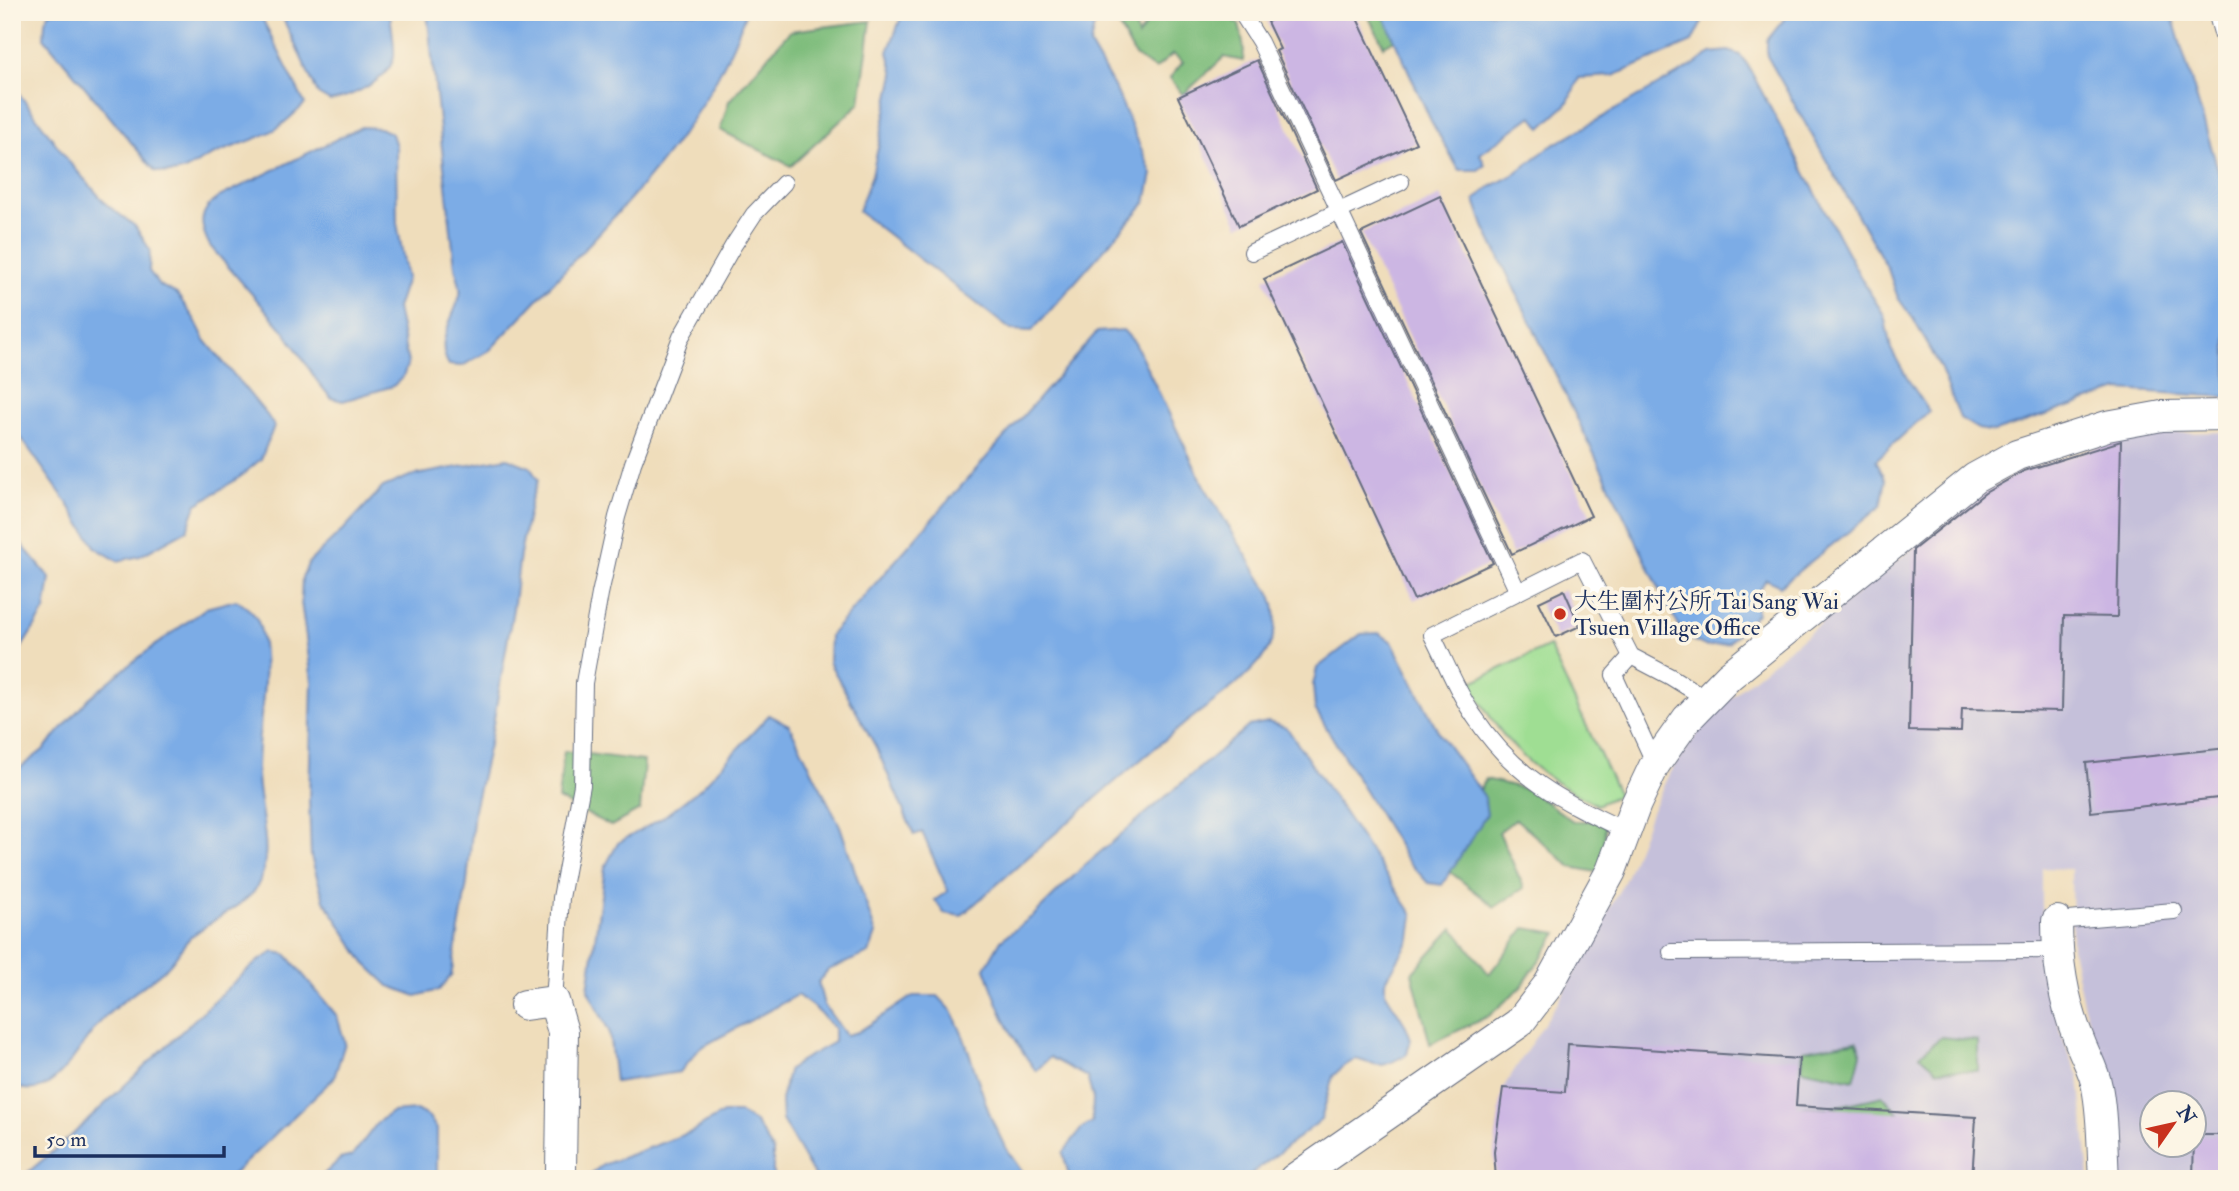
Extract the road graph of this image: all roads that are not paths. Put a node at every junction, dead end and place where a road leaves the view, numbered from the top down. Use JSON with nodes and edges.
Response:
{"nodes":[{"id":1,"x":1241,"y":12,"type":"edge"},
{"id":2,"x":2216,"y":12,"type":"edge"},
{"id":3,"x":2227,"y":50,"type":"edge"},
{"id":4,"x":1401,"y":182,"type":"dead end"},
{"id":5,"x":784,"y":183,"type":"dead end"},
{"id":6,"x":1339,"y":211,"type":"junction"},
{"id":7,"x":1252,"y":253,"type":"dead end"},
{"id":8,"x":2227,"y":415,"type":"edge"},
{"id":9,"x":1518,"y":592,"type":"junction"},
{"id":10,"x":1631,"y":656,"type":"junction"},
{"id":11,"x":1705,"y":698,"type":"junction"},
{"id":12,"x":1655,"y":764,"type":"junction"},
{"id":13,"x":1626,"y":831,"type":"junction"},
{"id":14,"x":2174,"y":911,"type":"dead end"},
{"id":15,"x":2057,"y":921,"type":"joint"},
{"id":16,"x":2057,"y":950,"type":"junction"},
{"id":17,"x":1671,"y":952,"type":"dead end"},
{"id":18,"x":554,"y":1001,"type":"junction"},
{"id":19,"x":525,"y":1005,"type":"dead end"},
{"id":20,"x":563,"y":1179,"type":"edge"},
{"id":21,"x":1294,"y":1179,"type":"edge"},
{"id":22,"x":2104,"y":1179,"type":"edge"}],
"edges":[{"from":1,"to":6,"type":"lane"},
{"from":2,"to":3,"type":"lane"},
{"from":4,"to":6,"type":"lane"},
{"from":5,"to":18,"type":"lane"},
{"from":6,"to":7,"type":"lane"},
{"from":6,"to":9,"type":"lane"},
{"from":8,"to":11,"type":"street"},
{"from":9,"to":10,"type":"lane"},
{"from":9,"to":13,"type":"lane"},
{"from":10,"to":11,"type":"lane"},
{"from":10,"to":12,"type":"lane"},
{"from":11,"to":12,"type":"street"},
{"from":12,"to":13,"type":"street"},
{"from":13,"to":21,"type":"street"},
{"from":14,"to":15,"type":"lane"},
{"from":15,"to":16,"type":"street"},
{"from":16,"to":17,"type":"lane"},
{"from":16,"to":22,"type":"street"},
{"from":18,"to":19,"type":"street"},
{"from":18,"to":20,"type":"street"}]}
